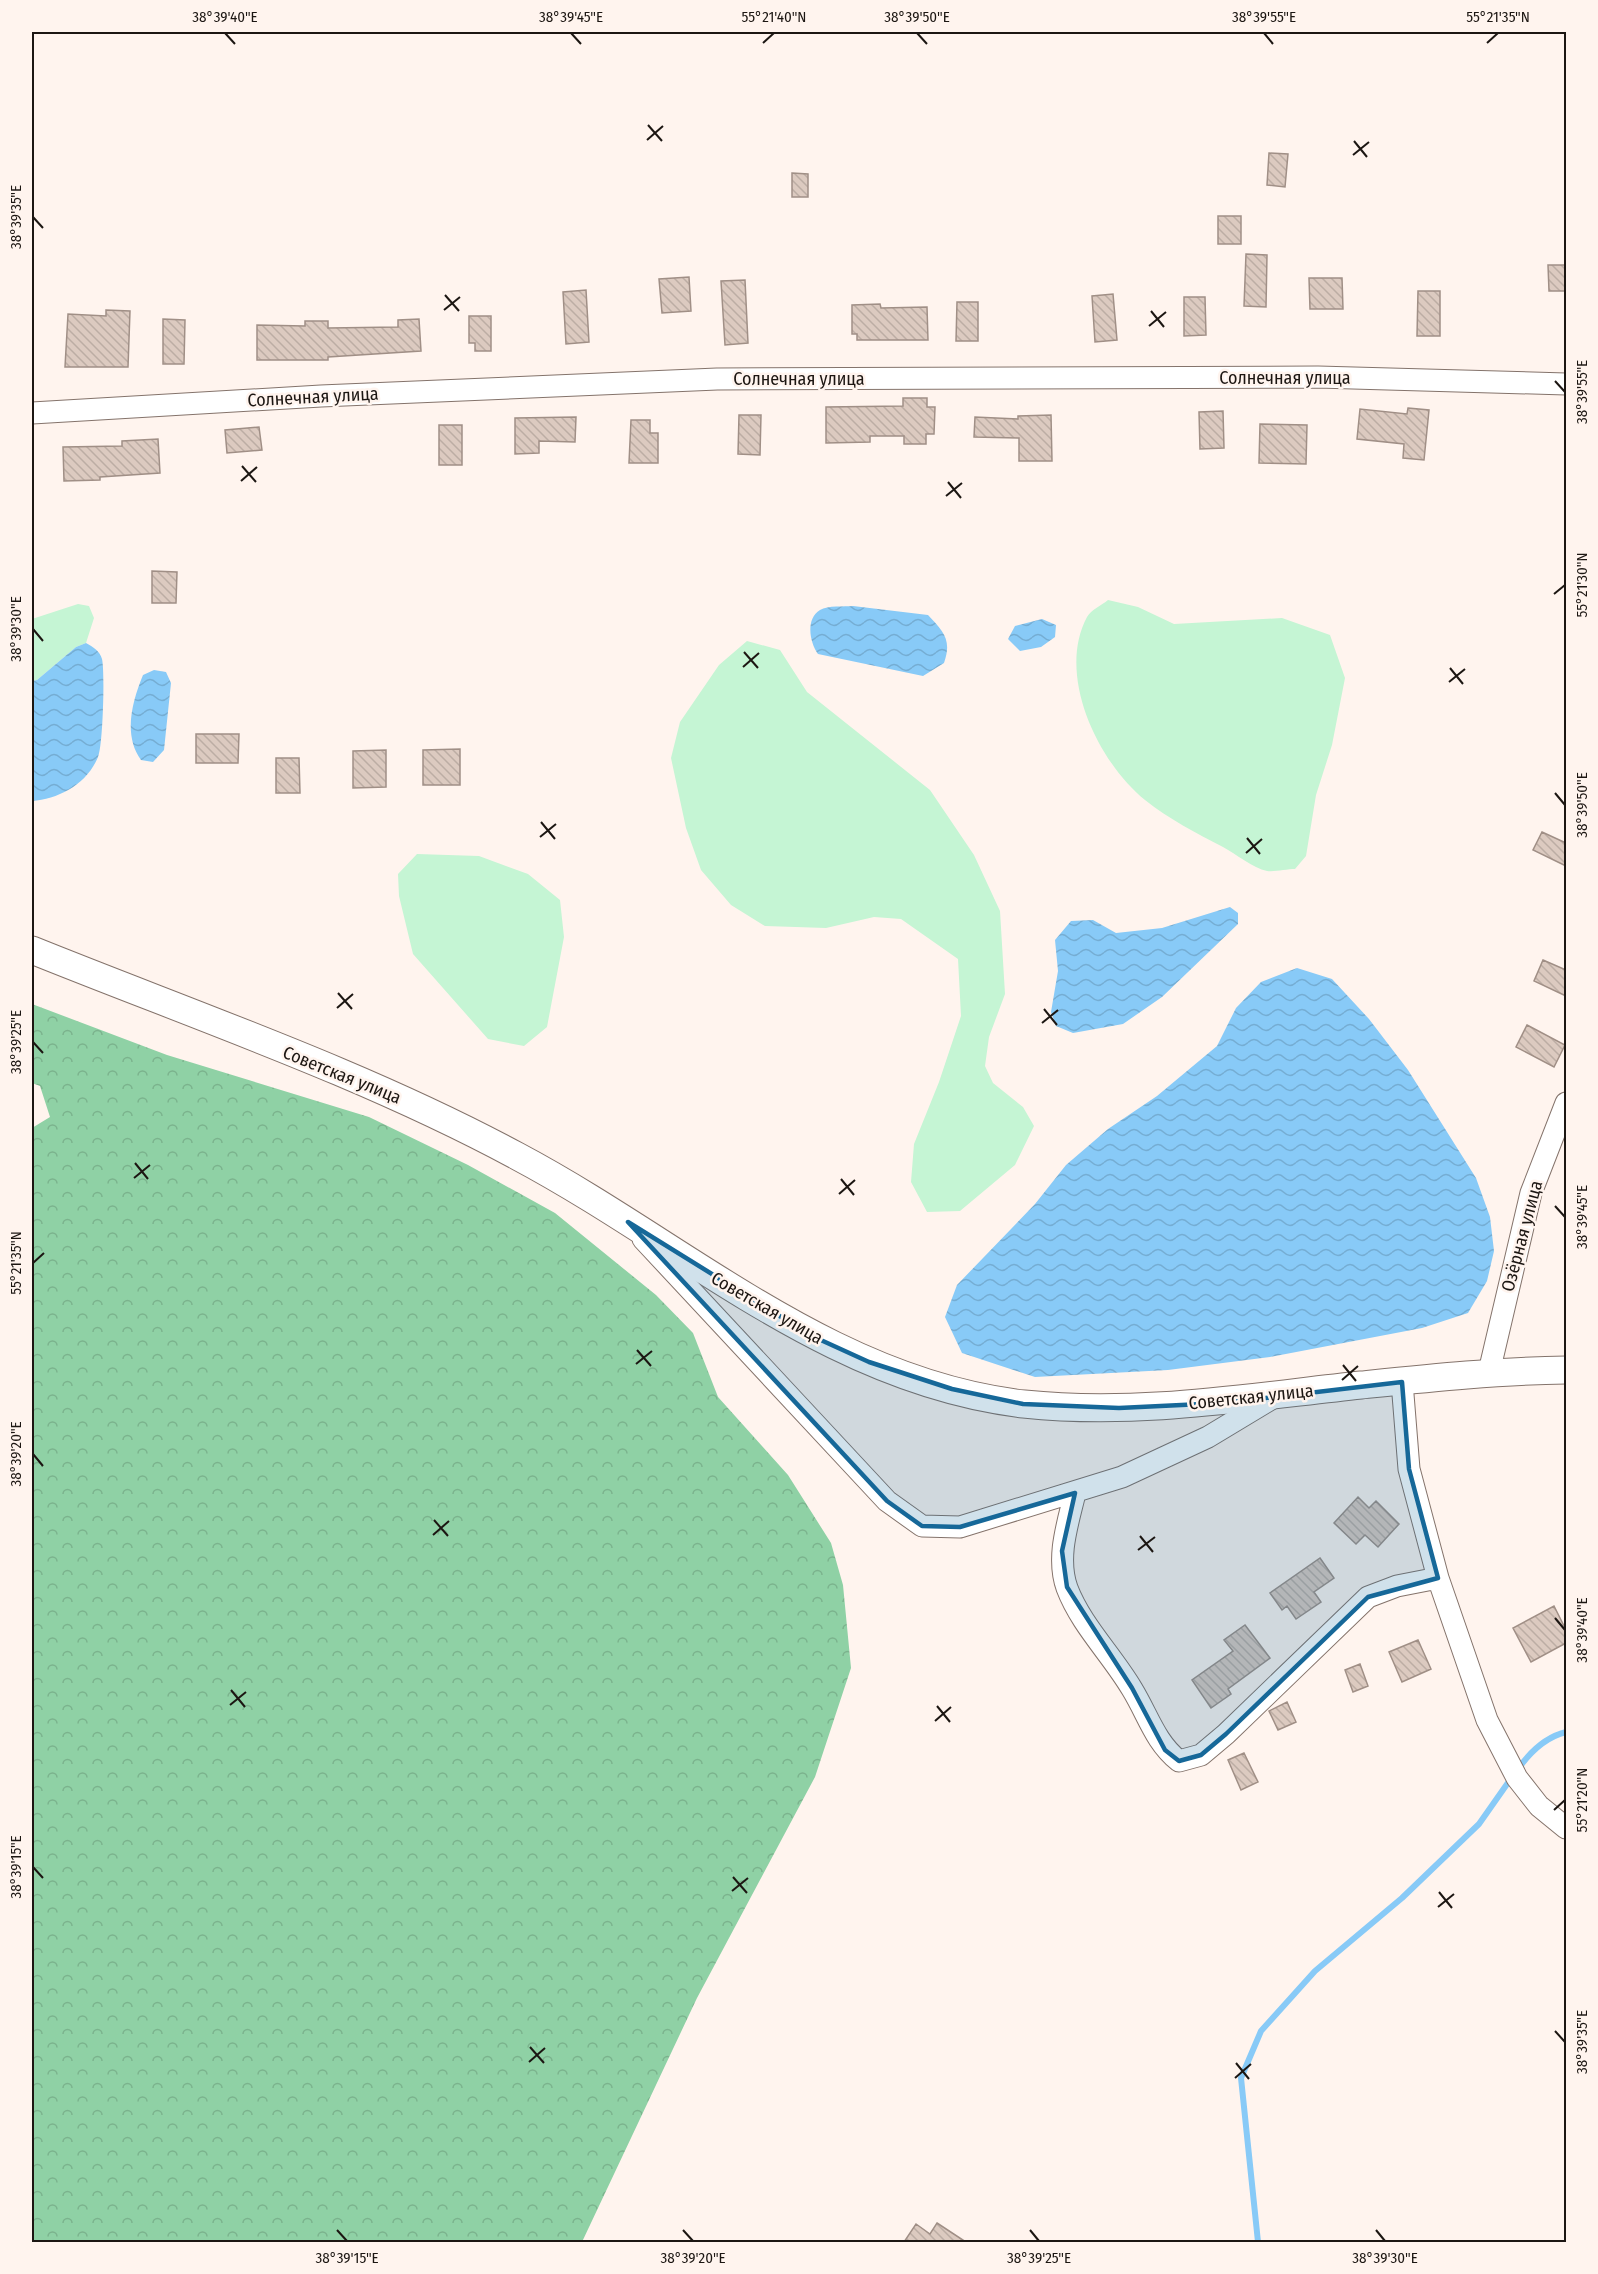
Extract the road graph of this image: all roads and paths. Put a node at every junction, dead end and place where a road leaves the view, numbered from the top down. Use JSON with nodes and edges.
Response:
{"nodes":[{"id":1,"x":1566,"y":384,"type":"edge"},
{"id":2,"x":32,"y":412,"type":"edge"},
{"id":3,"x":32,"y":950,"type":"edge"},
{"id":4,"x":1566,"y":1103,"type":"edge"},
{"id":5,"x":628,"y":1222,"type":"junction"},
{"id":6,"x":1566,"y":1370,"type":"edge"},
{"id":7,"x":1489,"y":1372,"type":"junction"},
{"id":8,"x":1402,"y":1382,"type":"junction"},
{"id":9,"x":1276,"y":1396,"type":"junction"},
{"id":10,"x":1075,"y":1493,"type":"junction"},
{"id":11,"x":1438,"y":1578,"type":"junction"},
{"id":12,"x":1566,"y":1828,"type":"edge"}],
"edges":[{"from":1,"to":2,"type":"street","name":"Солнечная улица"},
{"from":3,"to":5,"type":"street","name":"Советская улица"},
{"from":4,"to":7,"type":"street","name":"Озёрная улица"},
{"from":5,"to":9,"type":"street","name":"Советская улица"},
{"from":5,"to":10,"type":"street"},
{"from":6,"to":7,"type":"street","name":"Советская улица"},
{"from":7,"to":8,"type":"street","name":"Советская улица"},
{"from":8,"to":9,"type":"street","name":"Советская улица"},
{"from":8,"to":11,"type":"street"},
{"from":9,"to":10,"type":"street"},
{"from":10,"to":11,"type":"street"},
{"from":11,"to":12,"type":"street"}]}
